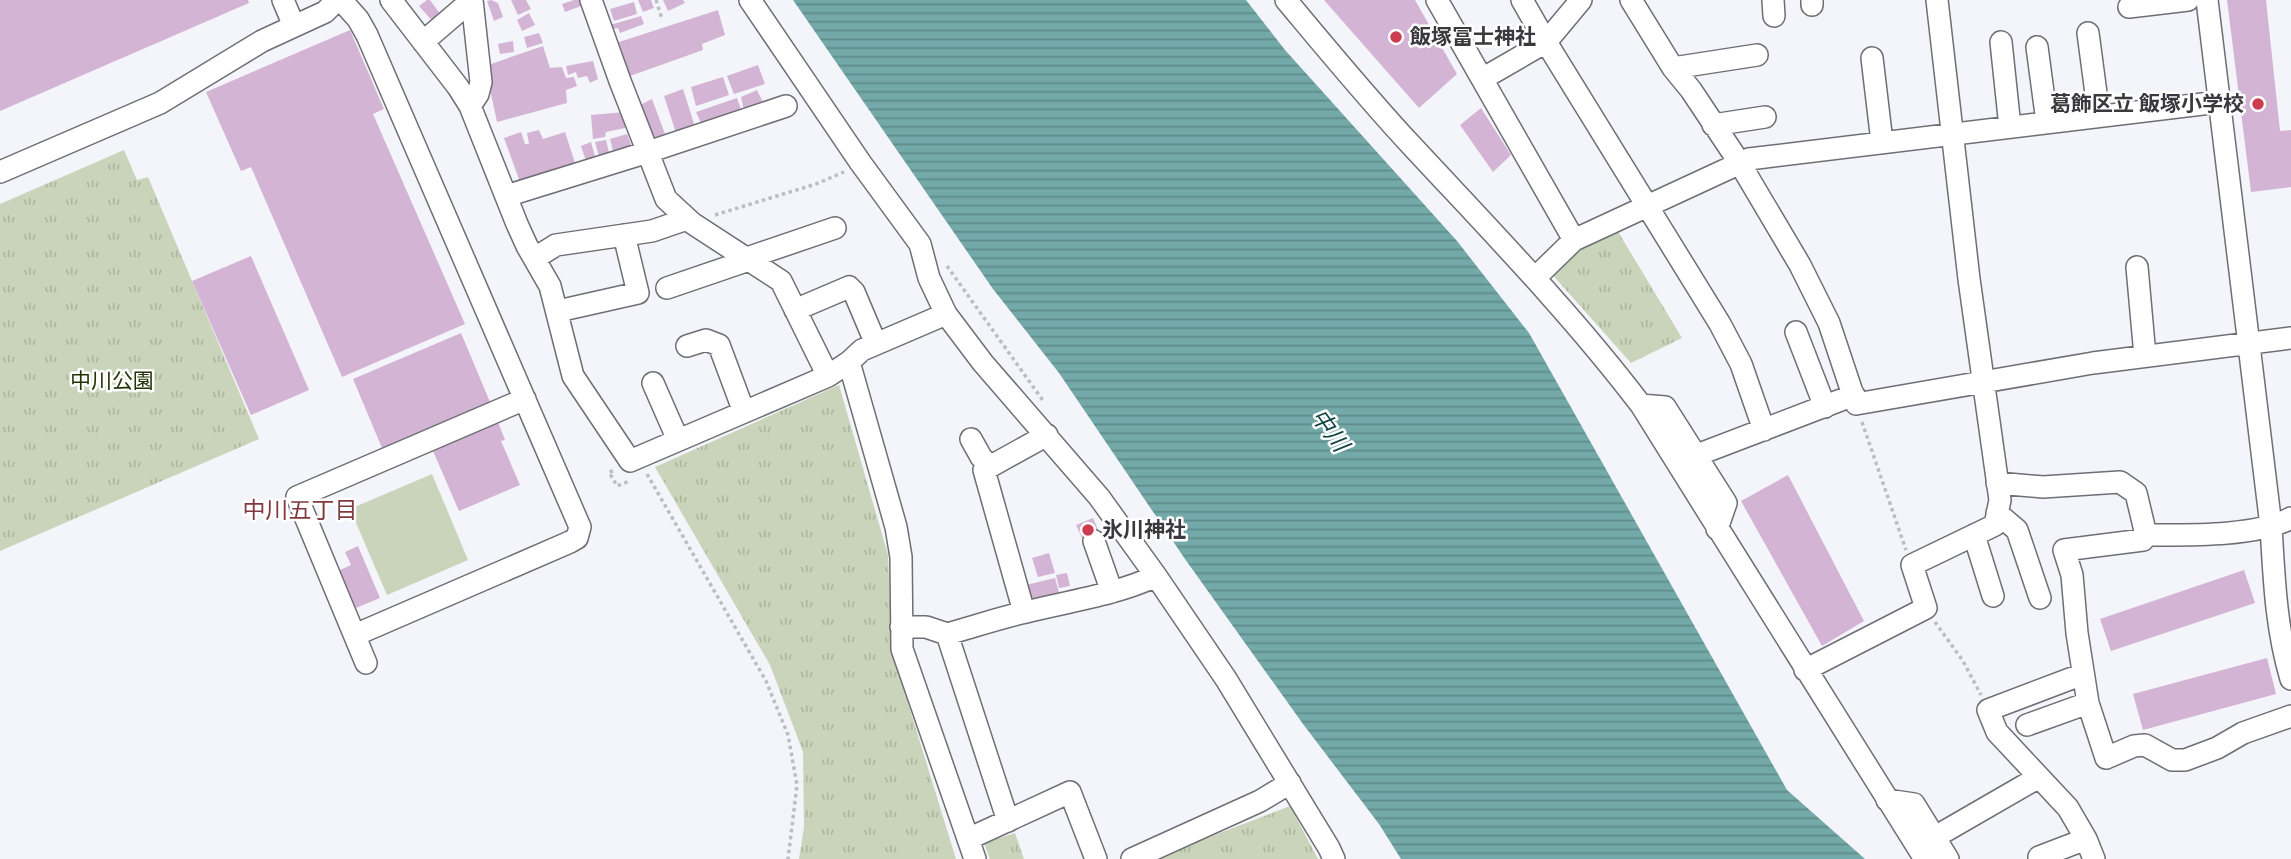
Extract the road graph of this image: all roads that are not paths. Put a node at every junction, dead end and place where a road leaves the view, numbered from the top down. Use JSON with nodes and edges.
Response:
{"nodes":[{"id":1,"x":283,"y":0,"type":"edge"},
{"id":2,"x":339,"y":0,"type":"edge"},
{"id":3,"x":391,"y":0,"type":"edge"},
{"id":4,"x":472,"y":0,"type":"edge"},
{"id":5,"x":591,"y":0,"type":"edge"},
{"id":6,"x":750,"y":0,"type":"edge"},
{"id":7,"x":1286,"y":0,"type":"edge"},
{"id":8,"x":1437,"y":0,"type":"edge"},
{"id":9,"x":1522,"y":0,"type":"edge"},
{"id":10,"x":1581,"y":0,"type":"edge"},
{"id":11,"x":1630,"y":0,"type":"edge"},
{"id":12,"x":1937,"y":0,"type":"edge"},
{"id":13,"x":2188,"y":0,"type":"edge"},
{"id":14,"x":2207,"y":0,"type":"edge"},
{"id":15,"x":2129,"y":7,"type":"dead end"},
{"id":16,"x":294,"y":26,"type":"junction"},
{"id":17,"x":2088,"y":33,"type":"dead end"},
{"id":18,"x":423,"y":42,"type":"junction"},
{"id":19,"x":1546,"y":42,"type":"junction"},
{"id":20,"x":2001,"y":42,"type":"dead end"},
{"id":21,"x":2037,"y":47,"type":"dead end"},
{"id":22,"x":1756,"y":55,"type":"dead end"},
{"id":23,"x":1872,"y":58,"type":"dead end"},
{"id":24,"x":1673,"y":68,"type":"junction"},
{"id":25,"x":1482,"y":79,"type":"junction"},
{"id":26,"x":2220,"y":102,"type":"junction"},
{"id":27,"x":470,"y":106,"type":"junction"},
{"id":28,"x":786,"y":106,"type":"dead end"},
{"id":29,"x":2099,"y":116,"type":"junction"},
{"id":30,"x":1765,"y":117,"type":"dead end"},
{"id":31,"x":2047,"y":122,"type":"junction"},
{"id":32,"x":1713,"y":125,"type":"junction"},
{"id":33,"x":2010,"y":127,"type":"junction"},
{"id":34,"x":1953,"y":134,"type":"junction"},
{"id":35,"x":1882,"y":142,"type":"junction"},
{"id":36,"x":648,"y":152,"type":"junction"},
{"id":37,"x":1739,"y":162,"type":"junction"},
{"id":38,"x":0,"y":172,"type":"edge"},
{"id":39,"x":506,"y":197,"type":"junction"},
{"id":40,"x":1646,"y":206,"type":"junction"},
{"id":41,"x":689,"y":221,"type":"junction"},
{"id":42,"x":835,"y":228,"type":"dead end"},
{"id":43,"x":624,"y":235,"type":"junction"},
{"id":44,"x":1574,"y":240,"type":"junction"},
{"id":45,"x":535,"y":258,"type":"junction"},
{"id":46,"x":748,"y":259,"type":"junction"},
{"id":47,"x":2137,"y":267,"type":"dead end"},
{"id":48,"x":1535,"y":278,"type":"junction"},
{"id":49,"x":667,"y":288,"type":"dead end"},
{"id":50,"x":795,"y":310,"type":"junction"},
{"id":51,"x":558,"y":311,"type":"junction"},
{"id":52,"x":946,"y":314,"type":"junction"},
{"id":53,"x":1796,"y":332,"type":"dead end"},
{"id":54,"x":2291,"y":338,"type":"edge"},
{"id":55,"x":876,"y":344,"type":"junction"},
{"id":56,"x":2248,"y":344,"type":"junction"},
{"id":57,"x":687,"y":346,"type":"dead end"},
{"id":58,"x":2146,"y":356,"type":"junction"},
{"id":59,"x":849,"y":362,"type":"junction"},
{"id":60,"x":828,"y":376,"type":"junction"},
{"id":61,"x":1982,"y":381,"type":"junction"},
{"id":62,"x":653,"y":383,"type":"dead end"},
{"id":63,"x":525,"y":399,"type":"junction"},
{"id":64,"x":1855,"y":399,"type":"junction"},
{"id":65,"x":1641,"y":405,"type":"junction"},
{"id":66,"x":1825,"y":407,"type":"junction"},
{"id":67,"x":744,"y":412,"type":"junction"},
{"id":68,"x":1764,"y":430,"type":"junction"},
{"id":69,"x":1047,"y":435,"type":"junction"},
{"id":70,"x":971,"y":439,"type":"dead end"},
{"id":71,"x":678,"y":440,"type":"junction"},
{"id":72,"x":1697,"y":455,"type":"junction"},
{"id":73,"x":990,"y":467,"type":"junction"},
{"id":74,"x":1997,"y":483,"type":"junction"},
{"id":75,"x":1997,"y":513,"type":"junction"},
{"id":76,"x":2281,"y":522,"type":"edge"},
{"id":77,"x":1717,"y":529,"type":"junction"},
{"id":78,"x":1974,"y":535,"type":"junction"},
{"id":79,"x":2146,"y":535,"type":"junction"},
{"id":80,"x":1094,"y":541,"type":"dead end"},
{"id":81,"x":1156,"y":576,"type":"junction"},
{"id":82,"x":1112,"y":592,"type":"junction"},
{"id":83,"x":1993,"y":596,"type":"dead end"},
{"id":84,"x":2040,"y":598,"type":"dead end"},
{"id":85,"x":1024,"y":612,"type":"junction"},
{"id":86,"x":901,"y":627,"type":"junction"},
{"id":87,"x":947,"y":634,"type":"junction"},
{"id":88,"x":355,"y":635,"type":"junction"},
{"id":89,"x":366,"y":663,"type":"dead end"},
{"id":90,"x":1805,"y":670,"type":"junction"},
{"id":91,"x":2083,"y":674,"type":"junction"},
{"id":92,"x":2291,"y":679,"type":"edge"},
{"id":93,"x":2088,"y":703,"type":"junction"},
{"id":94,"x":2291,"y":716,"type":"edge"},
{"id":95,"x":2027,"y":725,"type":"dead end"},
{"id":96,"x":2042,"y":780,"type":"junction"},
{"id":97,"x":1290,"y":783,"type":"junction"},
{"id":98,"x":1887,"y":800,"type":"junction"},
{"id":99,"x":1008,"y":821,"type":"junction"},
{"id":100,"x":1935,"y":837,"type":"junction"},
{"id":101,"x":2086,"y":839,"type":"junction"},
{"id":102,"x":972,"y":849,"type":"edge"},
{"id":103,"x":2039,"y":857,"type":"dead end"},
{"id":104,"x":1096,"y":859,"type":"edge"},
{"id":105,"x":1132,"y":859,"type":"edge"},
{"id":106,"x":1334,"y":859,"type":"edge"},
{"id":107,"x":1925,"y":859,"type":"edge"},
{"id":108,"x":1948,"y":859,"type":"edge"},
{"id":109,"x":2094,"y":859,"type":"edge"}],
"edges":[{"from":1,"to":16,"type":"street"},
{"from":2,"to":16,"type":"street"},
{"from":2,"to":63,"type":"street"},
{"from":3,"to":18,"type":"street"},
{"from":4,"to":18,"type":"street"},
{"from":4,"to":27,"type":"street"},
{"from":5,"to":36,"type":"street"},
{"from":6,"to":52,"type":"street"},
{"from":7,"to":48,"type":"street"},
{"from":8,"to":25,"type":"street"},
{"from":9,"to":19,"type":"street"},
{"from":10,"to":19,"type":"street"},
{"from":11,"to":24,"type":"street"},
{"from":12,"to":34,"type":"street"},
{"from":13,"to":15,"type":"street"},
{"from":14,"to":26,"type":"street"},
{"from":16,"to":38,"type":"street"},
{"from":17,"to":29,"type":"street"},
{"from":18,"to":27,"type":"street"},
{"from":19,"to":25,"type":"street"},
{"from":19,"to":40,"type":"street"},
{"from":20,"to":33,"type":"street"},
{"from":21,"to":31,"type":"street"},
{"from":22,"to":24,"type":"street"},
{"from":23,"to":35,"type":"street"},
{"from":24,"to":32,"type":"street"},
{"from":25,"to":44,"type":"street"},
{"from":26,"to":29,"type":"street"},
{"from":26,"to":56,"type":"street"},
{"from":27,"to":39,"type":"street"},
{"from":28,"to":36,"type":"street"},
{"from":29,"to":31,"type":"street"},
{"from":30,"to":32,"type":"street"},
{"from":31,"to":33,"type":"street"},
{"from":32,"to":37,"type":"street"},
{"from":33,"to":34,"type":"street"},
{"from":34,"to":35,"type":"street"},
{"from":34,"to":61,"type":"street"},
{"from":35,"to":37,"type":"street"},
{"from":36,"to":39,"type":"street"},
{"from":36,"to":41,"type":"street"},
{"from":37,"to":40,"type":"street"},
{"from":37,"to":64,"type":"street"},
{"from":39,"to":45,"type":"street"},
{"from":40,"to":44,"type":"street"},
{"from":40,"to":68,"type":"street"},
{"from":41,"to":43,"type":"street"},
{"from":41,"to":46,"type":"street"},
{"from":42,"to":46,"type":"street"},
{"from":43,"to":45,"type":"street"},
{"from":43,"to":51,"type":"street"},
{"from":44,"to":48,"type":"street"},
{"from":45,"to":51,"type":"street"},
{"from":46,"to":49,"type":"street"},
{"from":46,"to":50,"type":"street"},
{"from":47,"to":58,"type":"street"},
{"from":48,"to":65,"type":"street"},
{"from":50,"to":55,"type":"street"},
{"from":50,"to":60,"type":"street"},
{"from":51,"to":71,"type":"street"},
{"from":52,"to":55,"type":"street"},
{"from":52,"to":69,"type":"street"},
{"from":53,"to":66,"type":"street"},
{"from":54,"to":56,"type":"street"},
{"from":55,"to":59,"type":"street"},
{"from":56,"to":58,"type":"street"},
{"from":56,"to":76,"type":"street"},
{"from":57,"to":67,"type":"street"},
{"from":58,"to":61,"type":"street"},
{"from":59,"to":60,"type":"street"},
{"from":59,"to":86,"type":"street"},
{"from":60,"to":67,"type":"street"},
{"from":61,"to":64,"type":"street"},
{"from":61,"to":74,"type":"street"},
{"from":62,"to":71,"type":"street"},
{"from":63,"to":88,"type":"street"},
{"from":63,"to":88,"type":"street"},
{"from":64,"to":66,"type":"street"},
{"from":65,"to":72,"type":"street"},
{"from":65,"to":77,"type":"street"},
{"from":66,"to":68,"type":"street"},
{"from":67,"to":71,"type":"street"},
{"from":68,"to":72,"type":"street"},
{"from":69,"to":73,"type":"street"},
{"from":69,"to":81,"type":"street"},
{"from":70,"to":73,"type":"street"},
{"from":72,"to":77,"type":"street"},
{"from":73,"to":85,"type":"street"},
{"from":74,"to":75,"type":"street"},
{"from":74,"to":79,"type":"street"},
{"from":75,"to":78,"type":"street"},
{"from":75,"to":84,"type":"street"},
{"from":76,"to":79,"type":"street"},
{"from":76,"to":92,"type":"street"},
{"from":77,"to":90,"type":"street"},
{"from":78,"to":83,"type":"street"},
{"from":78,"to":90,"type":"street"},
{"from":79,"to":91,"type":"street"},
{"from":80,"to":82,"type":"street"},
{"from":81,"to":82,"type":"street"},
{"from":81,"to":97,"type":"street"},
{"from":82,"to":85,"type":"street"},
{"from":85,"to":87,"type":"street"},
{"from":86,"to":87,"type":"street"},
{"from":86,"to":102,"type":"street"},
{"from":87,"to":99,"type":"street"},
{"from":88,"to":89,"type":"street"},
{"from":90,"to":98,"type":"street"},
{"from":91,"to":93,"type":"street"},
{"from":91,"to":96,"type":"street"},
{"from":93,"to":94,"type":"street"},
{"from":93,"to":95,"type":"street"},
{"from":96,"to":100,"type":"street"},
{"from":96,"to":101,"type":"street"},
{"from":97,"to":105,"type":"street"},
{"from":97,"to":106,"type":"street"},
{"from":98,"to":100,"type":"street"},
{"from":98,"to":107,"type":"street"},
{"from":99,"to":102,"type":"street"},
{"from":99,"to":104,"type":"street"},
{"from":100,"to":108,"type":"street"},
{"from":101,"to":103,"type":"street"},
{"from":101,"to":109,"type":"street"}]}
